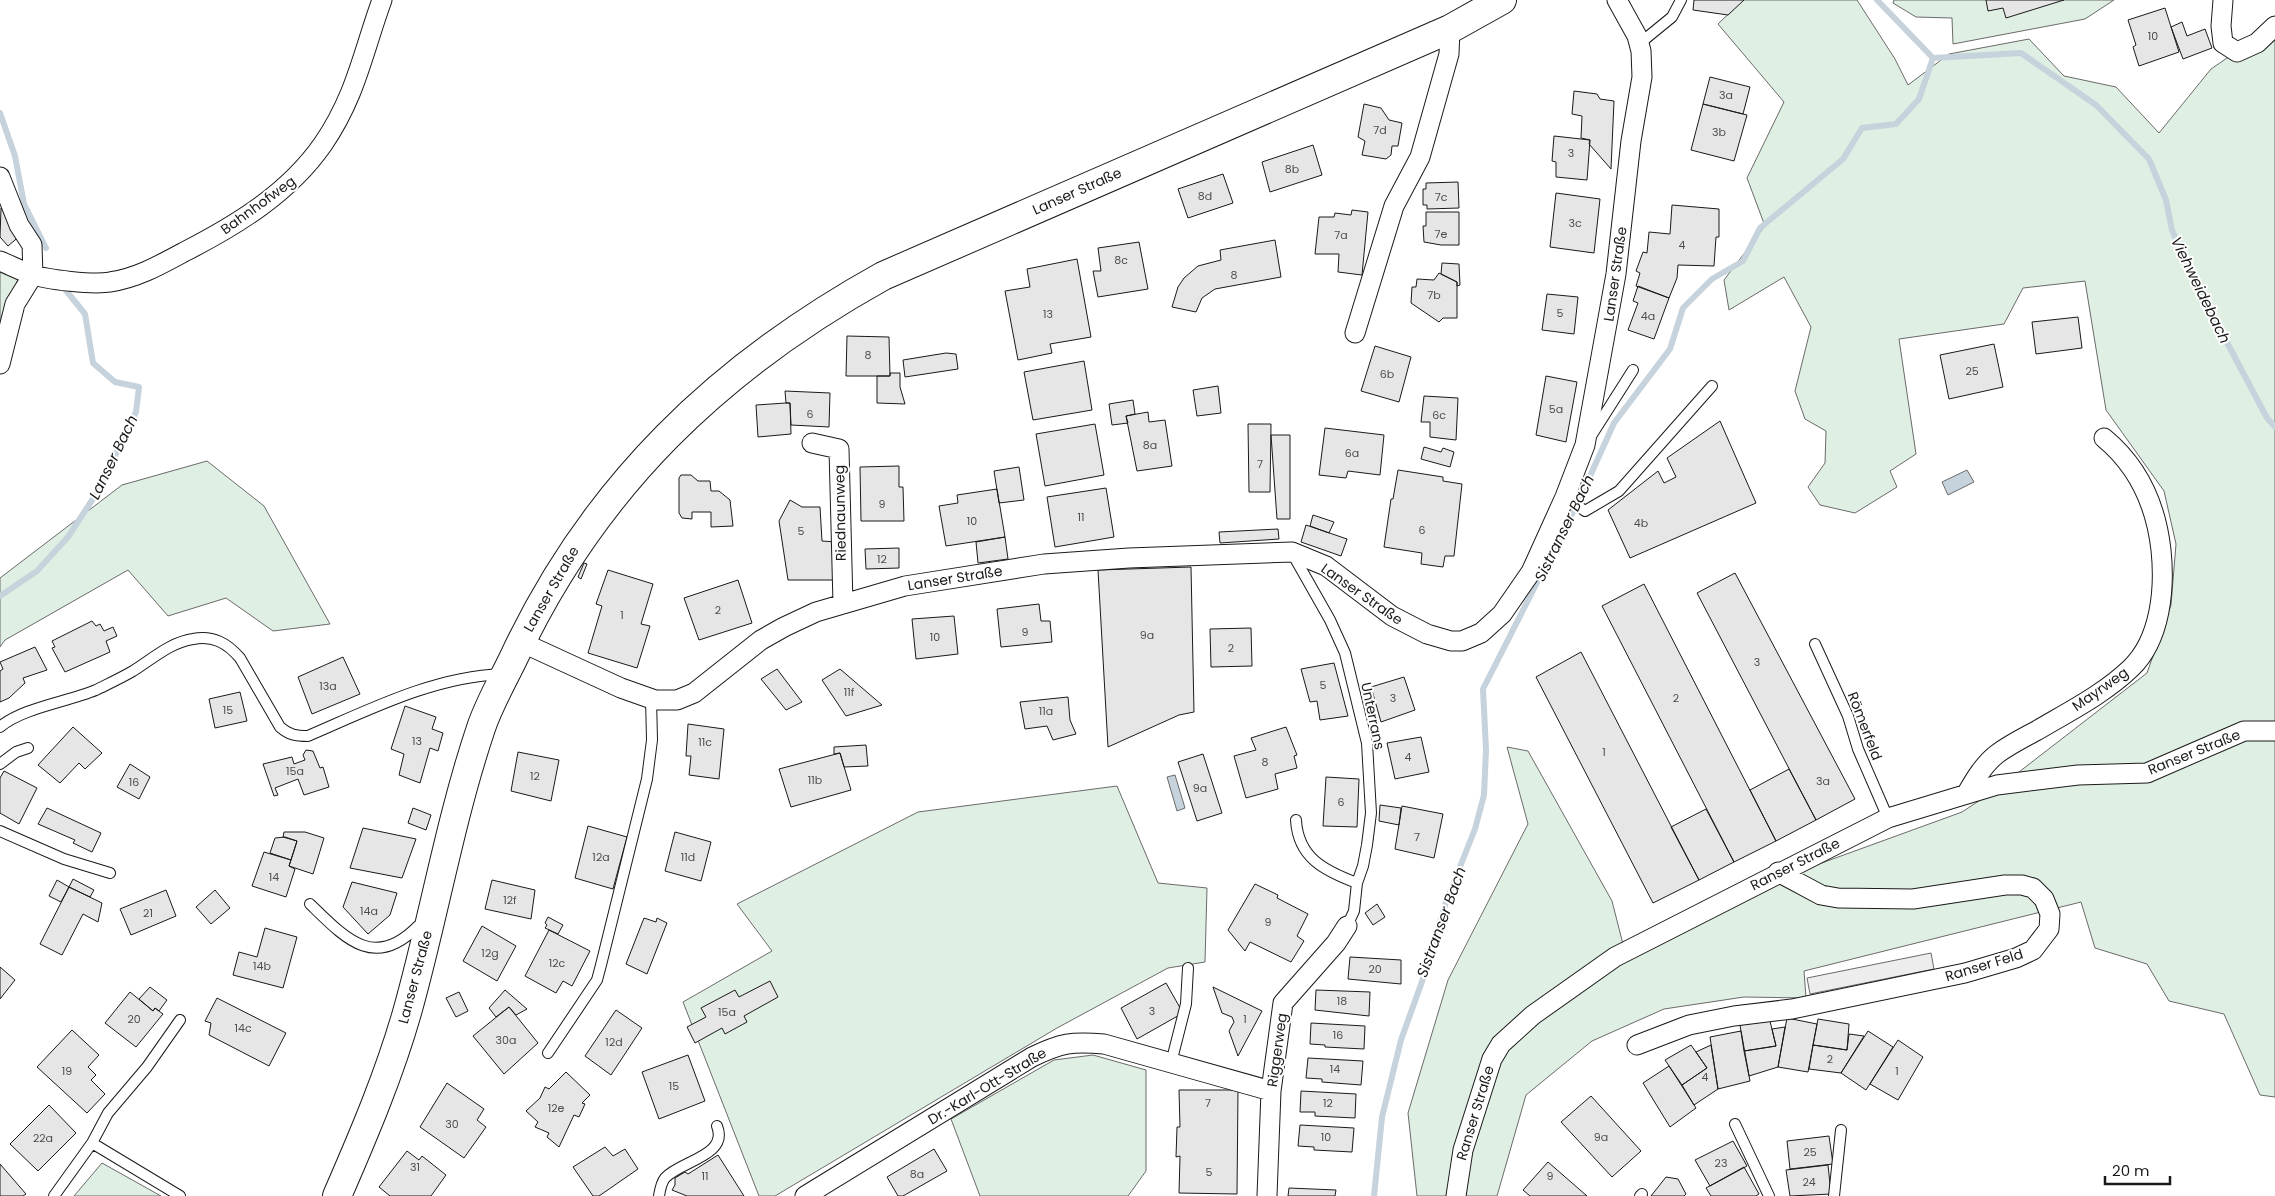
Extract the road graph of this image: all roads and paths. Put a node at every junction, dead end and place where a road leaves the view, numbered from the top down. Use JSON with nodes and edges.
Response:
{"nodes":[{"id":1,"x":382,"y":0,"type":"edge"},
{"id":2,"x":1502,"y":0,"type":"edge"},
{"id":3,"x":1617,"y":0,"type":"edge"},
{"id":4,"x":1681,"y":0,"type":"edge"},
{"id":5,"x":2223,"y":0,"type":"edge"},
{"id":6,"x":2275,"y":26,"type":"edge"},
{"id":7,"x":1450,"y":28,"type":"junction"},
{"id":8,"x":1639,"y":44,"type":"junction"},
{"id":9,"x":0,"y":178,"type":"edge"},
{"id":10,"x":0,"y":261,"type":"edge"},
{"id":11,"x":33,"y":275,"type":"junction"},
{"id":12,"x":1355,"y":333,"type":"dead end"},
{"id":13,"x":0,"y":364,"type":"edge"},
{"id":14,"x":1633,"y":370,"type":"dead end"},
{"id":15,"x":1712,"y":386,"type":"dead end"},
{"id":16,"x":2104,"y":438,"type":"dead end"},
{"id":17,"x":812,"y":443,"type":"dead end"},
{"id":18,"x":1585,"y":445,"type":"junction"},
{"id":19,"x":1570,"y":501,"type":"junction"},
{"id":20,"x":1292,"y":552,"type":"junction"},
{"id":21,"x":843,"y":604,"type":"junction"},
{"id":22,"x":521,"y":642,"type":"junction"},
{"id":23,"x":1815,"y":644,"type":"dead end"},
{"id":24,"x":506,"y":673,"type":"junction"},
{"id":25,"x":651,"y":698,"type":"junction"},
{"id":26,"x":0,"y":727,"type":"edge"},
{"id":27,"x":2275,"y":731,"type":"edge"},
{"id":28,"x":28,"y":748,"type":"dead end"},
{"id":29,"x":0,"y":764,"type":"edge"},
{"id":30,"x":1967,"y":793,"type":"junction"},
{"id":31,"x":1888,"y":818,"type":"junction"},
{"id":32,"x":1296,"y":820,"type":"dead end"},
{"id":33,"x":0,"y":831,"type":"edge"},
{"id":34,"x":1778,"y":872,"type":"junction"},
{"id":35,"x":110,"y":873,"type":"dead end"},
{"id":36,"x":1357,"y":883,"type":"junction"},
{"id":37,"x":310,"y":904,"type":"dead end"},
{"id":38,"x":1347,"y":926,"type":"joint"},
{"id":39,"x":429,"y":927,"type":"junction"},
{"id":40,"x":1188,"y":968,"type":"dead end"},
{"id":41,"x":180,"y":1020,"type":"dead end"},
{"id":42,"x":1637,"y":1044,"type":"dead end"},
{"id":43,"x":548,"y":1053,"type":"dead end"},
{"id":44,"x":1172,"y":1063,"type":"junction"},
{"id":45,"x":1271,"y":1092,"type":"junction"},
{"id":46,"x":1735,"y":1124,"type":"dead end"},
{"id":47,"x":717,"y":1126,"type":"dead end"},
{"id":48,"x":1841,"y":1130,"type":"dead end"},
{"id":49,"x":92,"y":1143,"type":"junction"},
{"id":50,"x":54,"y":1196,"type":"edge"},
{"id":51,"x":180,"y":1196,"type":"edge"},
{"id":52,"x":337,"y":1196,"type":"edge"},
{"id":53,"x":659,"y":1196,"type":"edge"},
{"id":54,"x":805,"y":1196,"type":"edge"},
{"id":55,"x":1267,"y":1196,"type":"edge"},
{"id":56,"x":1456,"y":1196,"type":"edge"},
{"id":57,"x":1769,"y":1196,"type":"edge"},
{"id":58,"x":1834,"y":1196,"type":"edge"}],
"edges":[{"from":1,"to":11,"type":"street","name":"Bahnhofweg"},
{"from":2,"to":7,"type":"main road","name":"Lanser Straße"},
{"from":3,"to":8,"type":"street","name":"Lanser Straße"},
{"from":4,"to":8,"type":"lane"},
{"from":5,"to":6,"type":"street"},
{"from":7,"to":12,"type":"street"},
{"from":7,"to":22,"type":"main road","name":"Lanser Straße"},
{"from":8,"to":18,"type":"street","name":"Lanser Straße"},
{"from":9,"to":11,"type":"street"},
{"from":10,"to":11,"type":"street","name":"Bahnhofweg"},
{"from":11,"to":13,"type":"street"},
{"from":14,"to":18,"type":"lane"},
{"from":15,"to":19,"type":"lane"},
{"from":16,"to":30,"type":"street","name":"Mayrweg"},
{"from":17,"to":21,"type":"street","name":"Riednaunweg"},
{"from":18,"to":19,"type":"street","name":"Lanser Straße"},
{"from":19,"to":20,"type":"street","name":"Lanser Straße"},
{"from":20,"to":21,"type":"street","name":"Lanser Straße"},
{"from":20,"to":36,"type":"lane","name":"Unterrans"},
{"from":21,"to":25,"type":"street","name":"Lanser Straße"},
{"from":22,"to":24,"type":"main road","name":"Lanser Straße"},
{"from":22,"to":25,"type":"street","name":"Lanser Straße"},
{"from":23,"to":31,"type":"lane","name":"Römerfeld"},
{"from":24,"to":26,"type":"lane"},
{"from":24,"to":39,"type":"main road","name":"Lanser Straße"},
{"from":25,"to":43,"type":"lane"},
{"from":27,"to":30,"type":"street","name":"Ranser Straße"},
{"from":28,"to":29,"type":"lane"},
{"from":30,"to":31,"type":"street","name":"Ranser Straße"},
{"from":31,"to":34,"type":"street","name":"Ranser Straße"},
{"from":32,"to":36,"type":"lane"},
{"from":33,"to":35,"type":"lane"},
{"from":34,"to":42,"type":"street","name":"Ranser Feld"},
{"from":34,"to":56,"type":"street","name":"Ranser Straße"},
{"from":36,"to":38,"type":"lane","name":"Unterrans"},
{"from":37,"to":39,"type":"lane"},
{"from":38,"to":45,"type":"street","name":"Riggerweg"},
{"from":39,"to":52,"type":"main road","name":"Lanser Straße"},
{"from":40,"to":44,"type":"lane"},
{"from":41,"to":49,"type":"lane"},
{"from":44,"to":45,"type":"street","name":"Dr.-Karl-Ott-Straße"},
{"from":44,"to":54,"type":"street","name":"Dr.-Karl-Ott-Straße"},
{"from":45,"to":55,"type":"street","name":"Riggerweg"},
{"from":46,"to":57,"type":"lane"},
{"from":47,"to":53,"type":"lane"},
{"from":48,"to":58,"type":"lane"},
{"from":49,"to":50,"type":"lane"},
{"from":49,"to":51,"type":"lane"}]}
